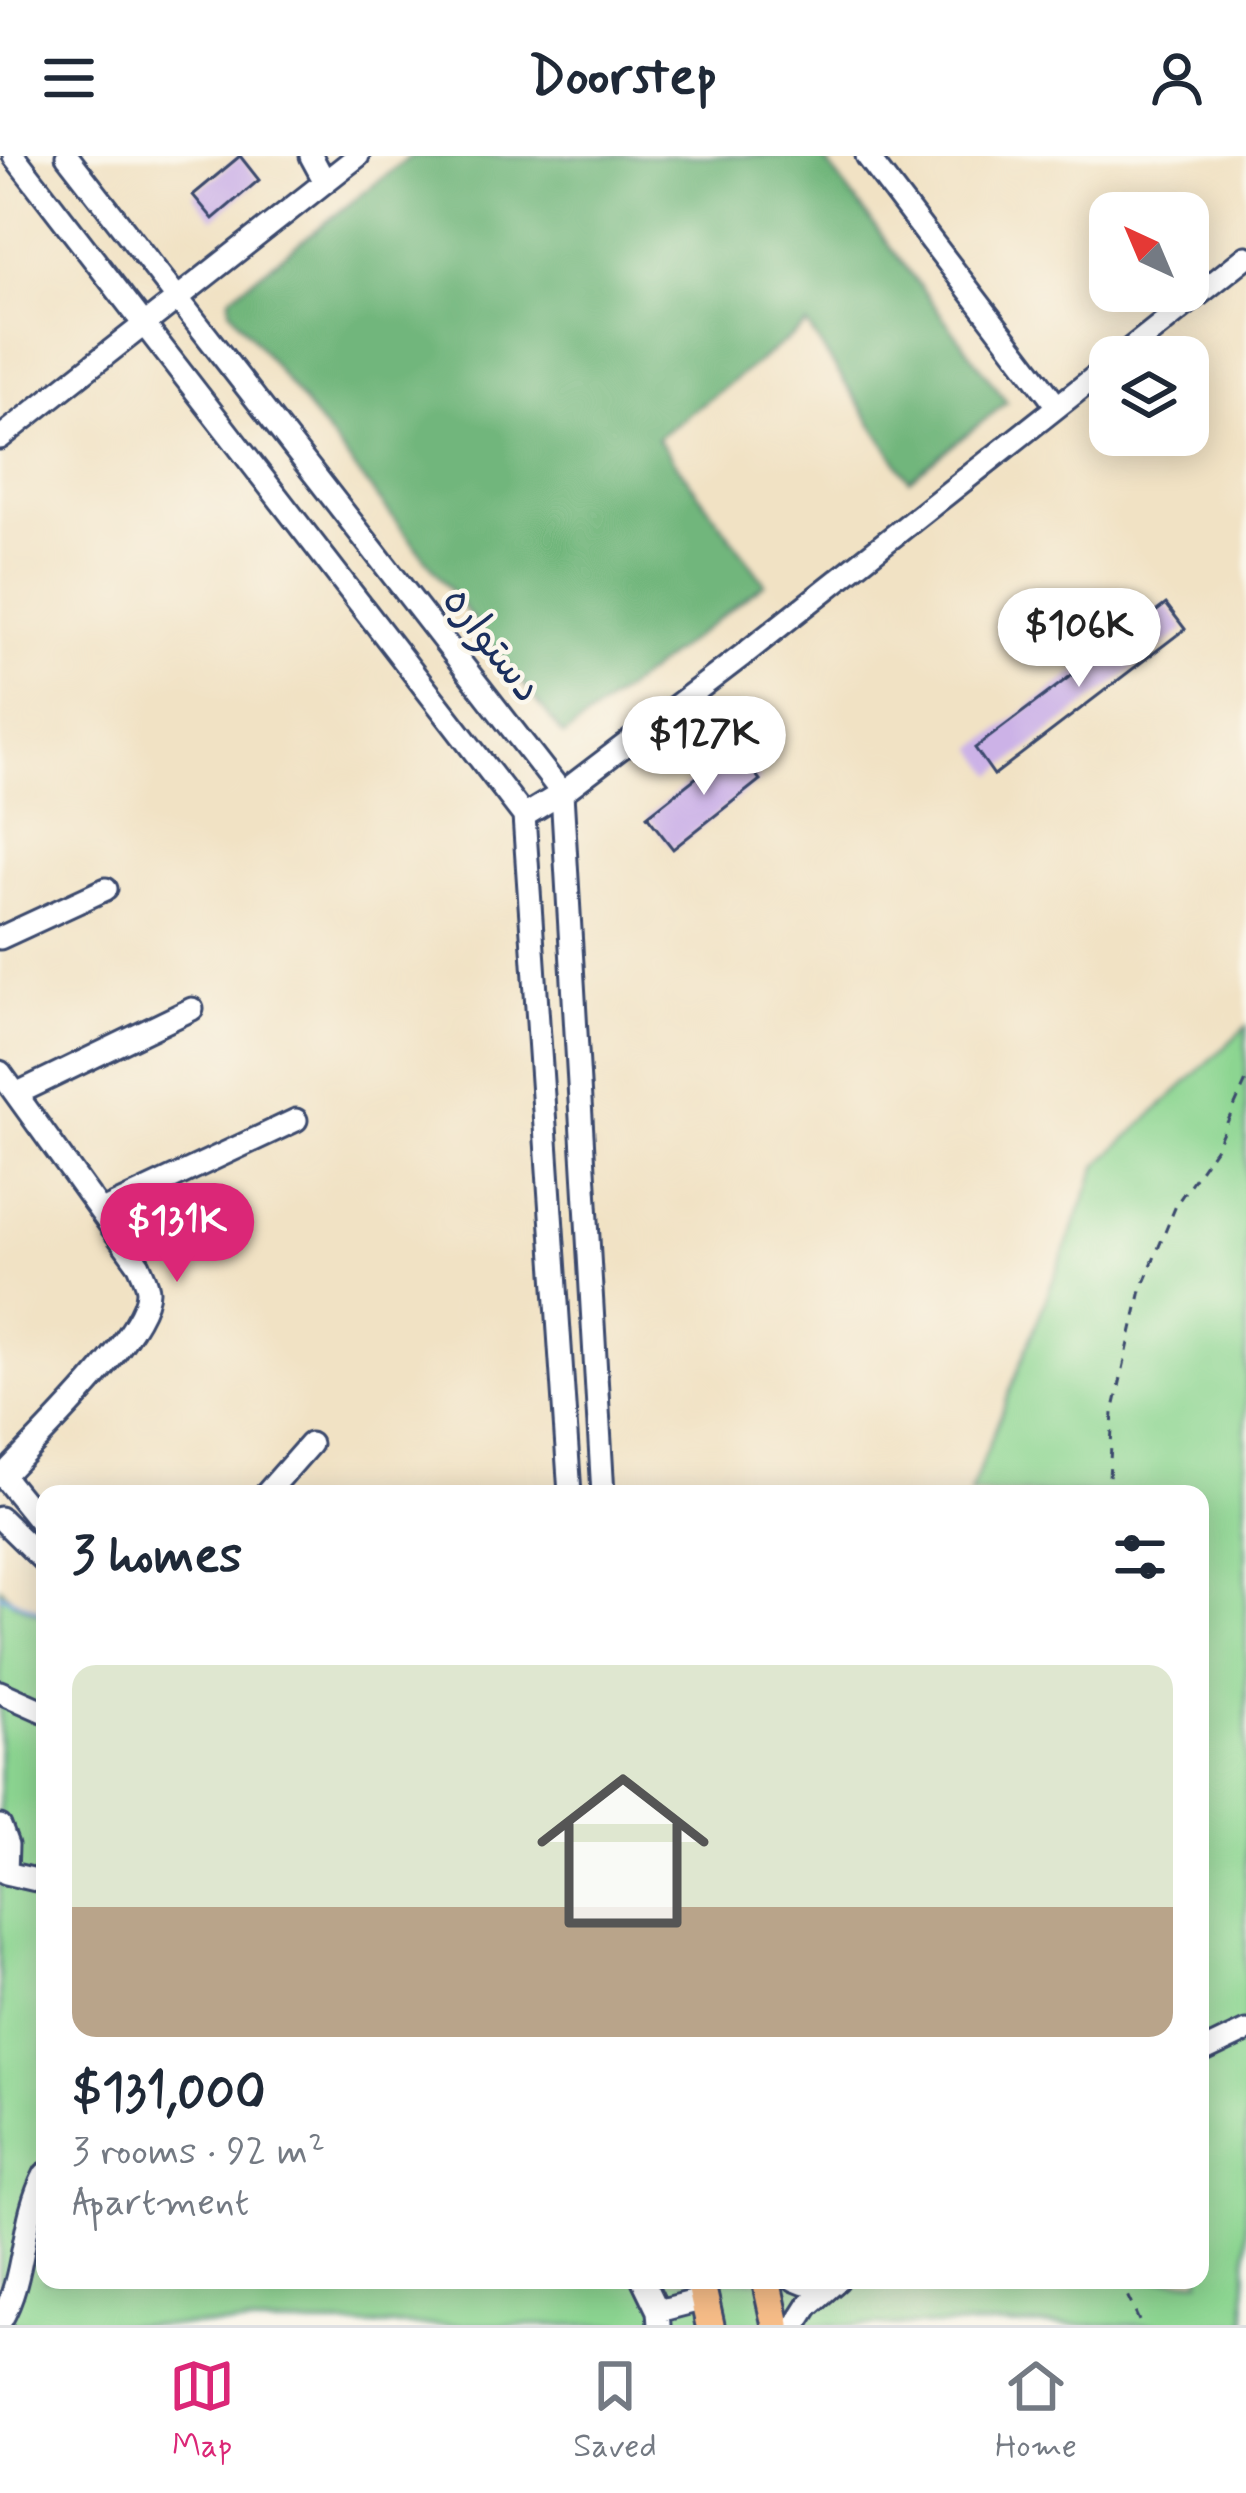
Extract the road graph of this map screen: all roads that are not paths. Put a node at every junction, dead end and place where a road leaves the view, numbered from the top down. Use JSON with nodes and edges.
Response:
{"nodes":[{"id":1,"x":14,"y":156,"type":"edge"},
{"id":2,"x":67,"y":156,"type":"edge"},
{"id":3,"x":311,"y":156,"type":"edge"},
{"id":4,"x":358,"y":156,"type":"edge"},
{"id":5,"x":867,"y":156,"type":"edge"},
{"id":6,"x":325,"y":182,"type":"junction"},
{"id":7,"x":1246,"y":257,"type":"edge"},
{"id":8,"x":177,"y":298,"type":"junction"},
{"id":9,"x":144,"y":324,"type":"junction"},
{"id":10,"x":1146,"y":336,"type":"edge"},
{"id":11,"x":1089,"y":381,"type":"edge"},
{"id":12,"x":1057,"y":406,"type":"junction"},
{"id":13,"x":0,"y":438,"type":"edge"},
{"id":14,"x":562,"y":793,"type":"junction"},
{"id":15,"x":524,"y":817,"type":"junction"},
{"id":16,"x":106,"y":889,"type":"dead end"},
{"id":17,"x":0,"y":938,"type":"edge"},
{"id":18,"x":192,"y":1010,"type":"dead end"},
{"id":19,"x":0,"y":1072,"type":"edge"},
{"id":20,"x":16,"y":1094,"type":"junction"},
{"id":21,"x":296,"y":1120,"type":"dead end"},
{"id":22,"x":103,"y":1211,"type":"junction"},
{"id":23,"x":310,"y":1444,"type":"dead end"},
{"id":24,"x":274,"y":1485,"type":"edge"},
{"id":25,"x":569,"y":1485,"type":"edge"},
{"id":26,"x":602,"y":1485,"type":"edge"},
{"id":27,"x":36,"y":1517,"type":"edge"},
{"id":28,"x":0,"y":1518,"type":"edge"},
{"id":29,"x":36,"y":1553,"type":"edge"},
{"id":30,"x":0,"y":1692,"type":"edge"},
{"id":31,"x":36,"y":1708,"type":"edge"},
{"id":32,"x":0,"y":1826,"type":"edge"},
{"id":33,"x":3,"y":1872,"type":"edge"},
{"id":34,"x":36,"y":1880,"type":"edge"},
{"id":35,"x":1246,"y":2031,"type":"edge"},
{"id":36,"x":1209,"y":2049,"type":"edge"},
{"id":37,"x":36,"y":2196,"type":"edge"},
{"id":38,"x":647,"y":2289,"type":"edge"},
{"id":39,"x":768,"y":2289,"type":"edge"},
{"id":40,"x":828,"y":2289,"type":"edge"},
{"id":41,"x":705,"y":2301,"type":"edge"},
{"id":42,"x":658,"y":2318,"type":"edge"},
{"id":43,"x":0,"y":2322,"type":"edge"},
{"id":44,"x":776,"y":2325,"type":"edge"},
{"id":45,"x":796,"y":2325,"type":"edge"}],
"edges":[{"from":1,"to":9,"type":"street"},
{"from":2,"to":8,"type":"street","name":"دستواره"},
{"from":3,"to":6,"type":"street"},
{"from":4,"to":6,"type":"street"},
{"from":5,"to":12,"type":"street"},
{"from":6,"to":8,"type":"street"},
{"from":7,"to":10,"type":"street"},
{"from":8,"to":9,"type":"street"},
{"from":8,"to":14,"type":"street","name":"دستواره"},
{"from":9,"to":13,"type":"street"},
{"from":9,"to":15,"type":"street"},
{"from":11,"to":12,"type":"street"},
{"from":12,"to":14,"type":"street"},
{"from":14,"to":15,"type":"street"},
{"from":14,"to":26,"type":"street"},
{"from":15,"to":25,"type":"street"},
{"from":16,"to":17,"type":"street"},
{"from":18,"to":20,"type":"street"},
{"from":19,"to":20,"type":"street"},
{"from":20,"to":22,"type":"street"},
{"from":21,"to":22,"type":"street"},
{"from":22,"to":27,"type":"street"},
{"from":23,"to":24,"type":"street"},
{"from":28,"to":29,"type":"street"},
{"from":30,"to":31,"type":"street"},
{"from":32,"to":33,"type":"street"},
{"from":33,"to":34,"type":"street"},
{"from":35,"to":36,"type":"street"},
{"from":37,"to":43,"type":"street"},
{"from":38,"to":42,"type":"street"},
{"from":39,"to":44,"type":"main road"},
{"from":40,"to":45,"type":"street"},
{"from":41,"to":42,"type":"street"}]}
